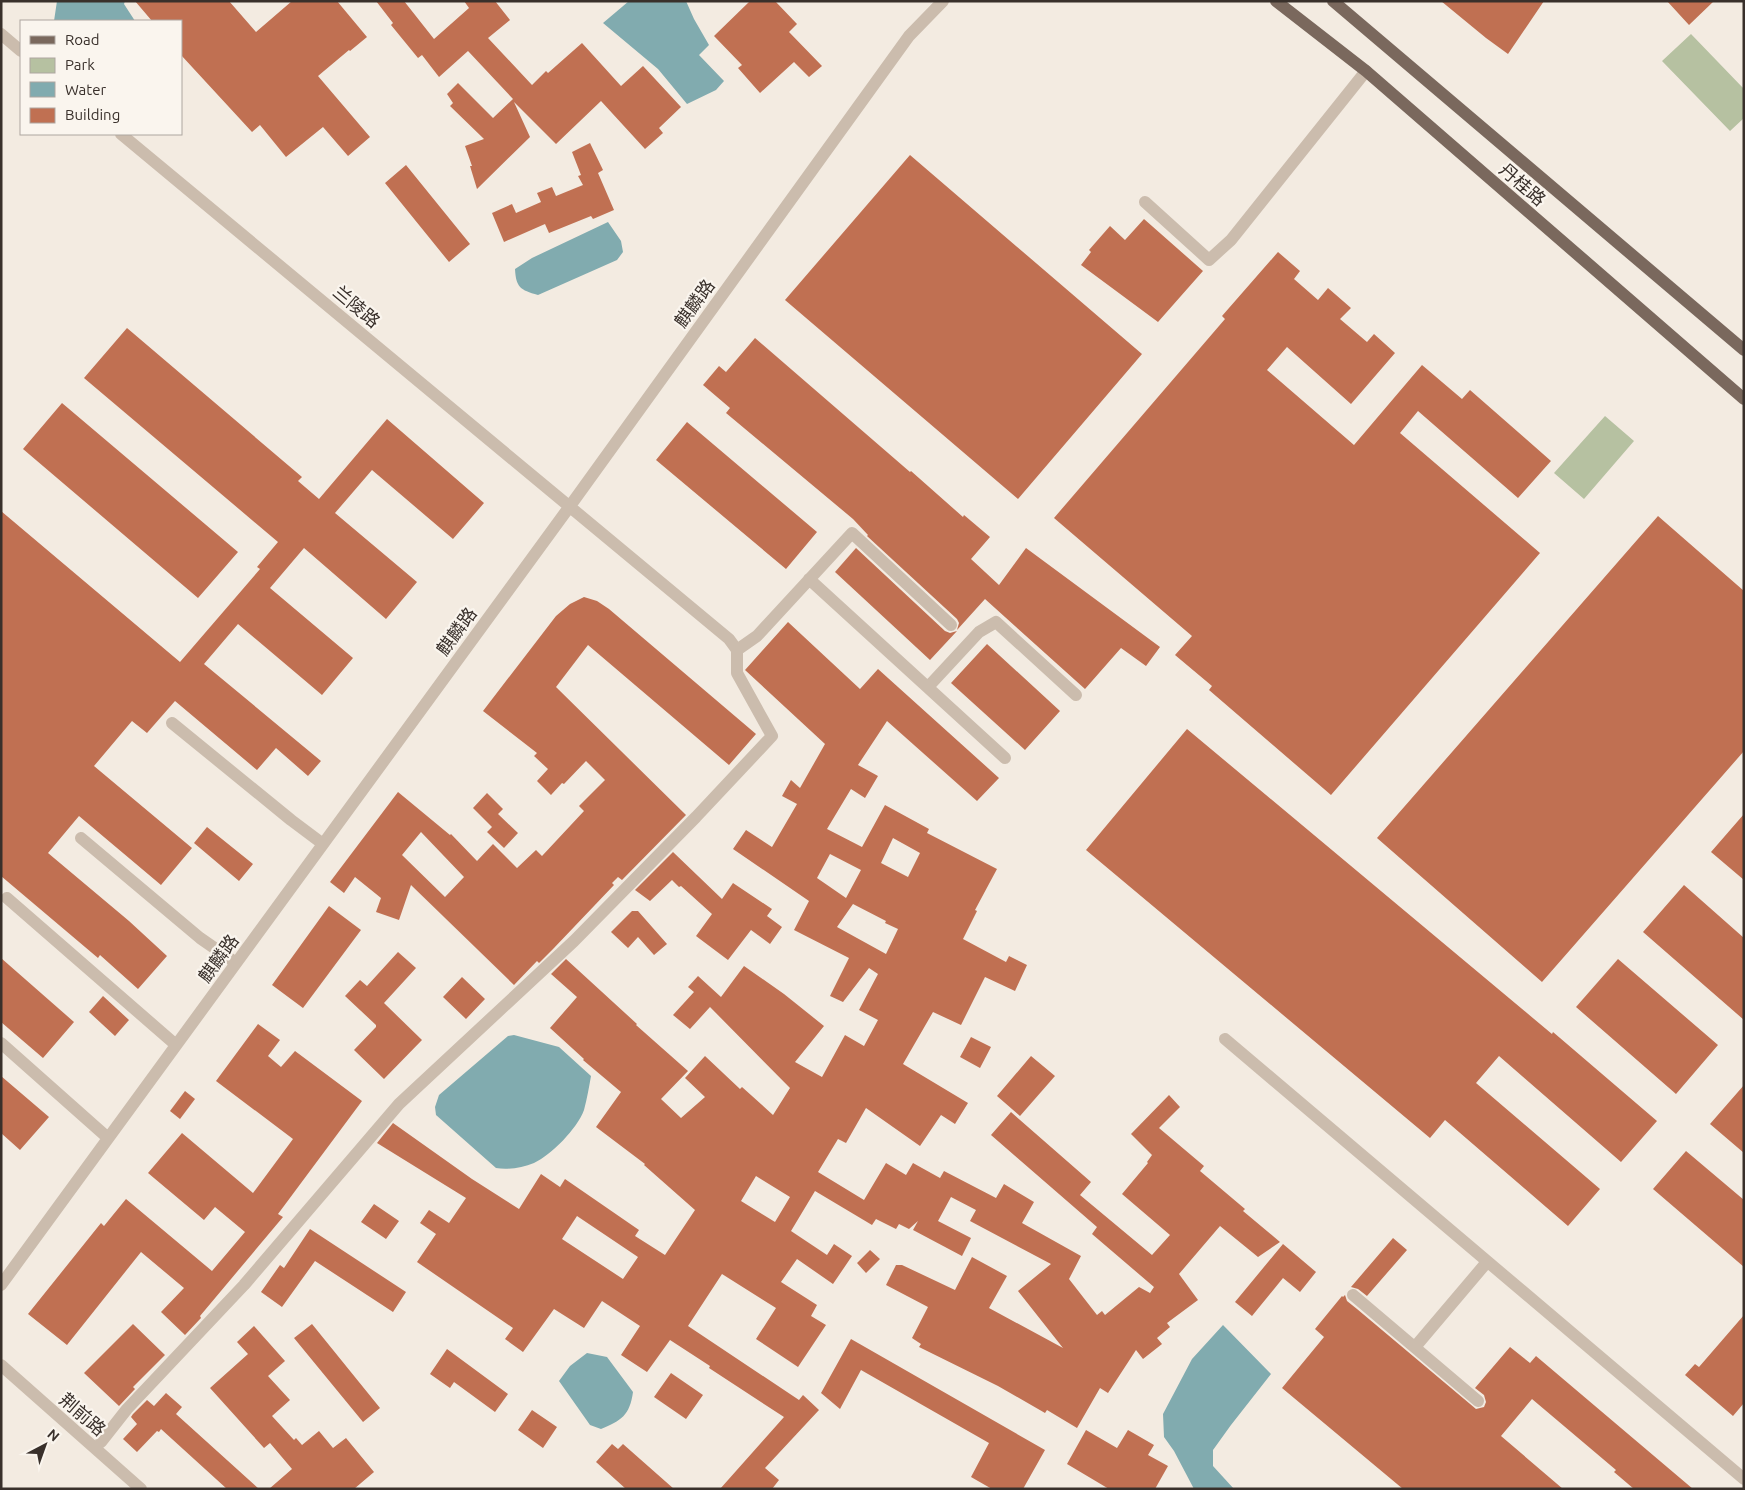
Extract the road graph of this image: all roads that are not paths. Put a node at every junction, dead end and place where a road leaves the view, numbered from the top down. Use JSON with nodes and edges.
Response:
{"nodes":[{"id":1,"x":943,"y":1,"type":"edge"},
{"id":2,"x":1276,"y":1,"type":"edge"},
{"id":3,"x":1333,"y":1,"type":"edge"},
{"id":4,"x":1,"y":34,"type":"edge"},
{"id":5,"x":20,"y":49,"type":"edge"},
{"id":6,"x":1366,"y":71,"type":"junction"},
{"id":7,"x":123,"y":135,"type":"edge"},
{"id":8,"x":1145,"y":202,"type":"dead end"},
{"id":9,"x":1744,"y":350,"type":"edge"},
{"id":10,"x":1744,"y":399,"type":"edge"},
{"id":11,"x":570,"y":506,"type":"junction"},
{"id":12,"x":809,"y":579,"type":"junction"},
{"id":13,"x":952,"y":625,"type":"dead end"},
{"id":14,"x":737,"y":650,"type":"junction"},
{"id":15,"x":928,"y":687,"type":"junction"},
{"id":16,"x":1076,"y":696,"type":"dead end"},
{"id":17,"x":172,"y":723,"type":"dead end"},
{"id":18,"x":1005,"y":758,"type":"dead end"},
{"id":19,"x":81,"y":838,"type":"dead end"},
{"id":20,"x":323,"y":844,"type":"junction"},
{"id":21,"x":6,"y":898,"type":"dead end"},
{"id":22,"x":236,"y":963,"type":"junction"},
{"id":23,"x":1224,"y":1039,"type":"dead end"},
{"id":24,"x":1,"y":1043,"type":"edge"},
{"id":25,"x":176,"y":1045,"type":"junction"},
{"id":26,"x":108,"y":1138,"type":"junction"},
{"id":27,"x":1487,"y":1262,"type":"junction"},
{"id":28,"x":1,"y":1284,"type":"edge"},
{"id":29,"x":1353,"y":1295,"type":"dead end"},
{"id":30,"x":1415,"y":1347,"type":"junction"},
{"id":31,"x":1,"y":1365,"type":"edge"},
{"id":32,"x":1478,"y":1401,"type":"dead end"},
{"id":33,"x":101,"y":1442,"type":"dead end"},
{"id":34,"x":1744,"y":1479,"type":"edge"},
{"id":35,"x":141,"y":1489,"type":"edge"}],
"edges":[{"from":1,"to":11,"type":"street","name":"麒麟路"},
{"from":2,"to":6,"type":"main road","name":"丹桂路"},
{"from":3,"to":9,"type":"main road","name":"丹桂路"},
{"from":4,"to":5,"type":"street"},
{"from":6,"to":8,"type":"street"},
{"from":6,"to":10,"type":"main road","name":"丹桂路"},
{"from":7,"to":11,"type":"street","name":"兰陵路"},
{"from":11,"to":14,"type":"street","name":"兰陵路"},
{"from":11,"to":20,"type":"street","name":"麒麟路"},
{"from":12,"to":13,"type":"street"},
{"from":12,"to":14,"type":"street"},
{"from":12,"to":15,"type":"street"},
{"from":14,"to":33,"type":"street"},
{"from":15,"to":16,"type":"street"},
{"from":15,"to":18,"type":"street"},
{"from":17,"to":20,"type":"street"},
{"from":19,"to":22,"type":"street"},
{"from":20,"to":22,"type":"street","name":"麒麟路"},
{"from":21,"to":25,"type":"street"},
{"from":22,"to":25,"type":"street","name":"麒麟路"},
{"from":23,"to":27,"type":"street"},
{"from":24,"to":26,"type":"street"},
{"from":25,"to":26,"type":"street","name":"麒麟路"},
{"from":26,"to":28,"type":"street","name":"麒麟路"},
{"from":27,"to":30,"type":"street"},
{"from":27,"to":34,"type":"street"},
{"from":29,"to":30,"type":"street"},
{"from":30,"to":32,"type":"street"},
{"from":31,"to":35,"type":"street","name":"荆前路"}]}
